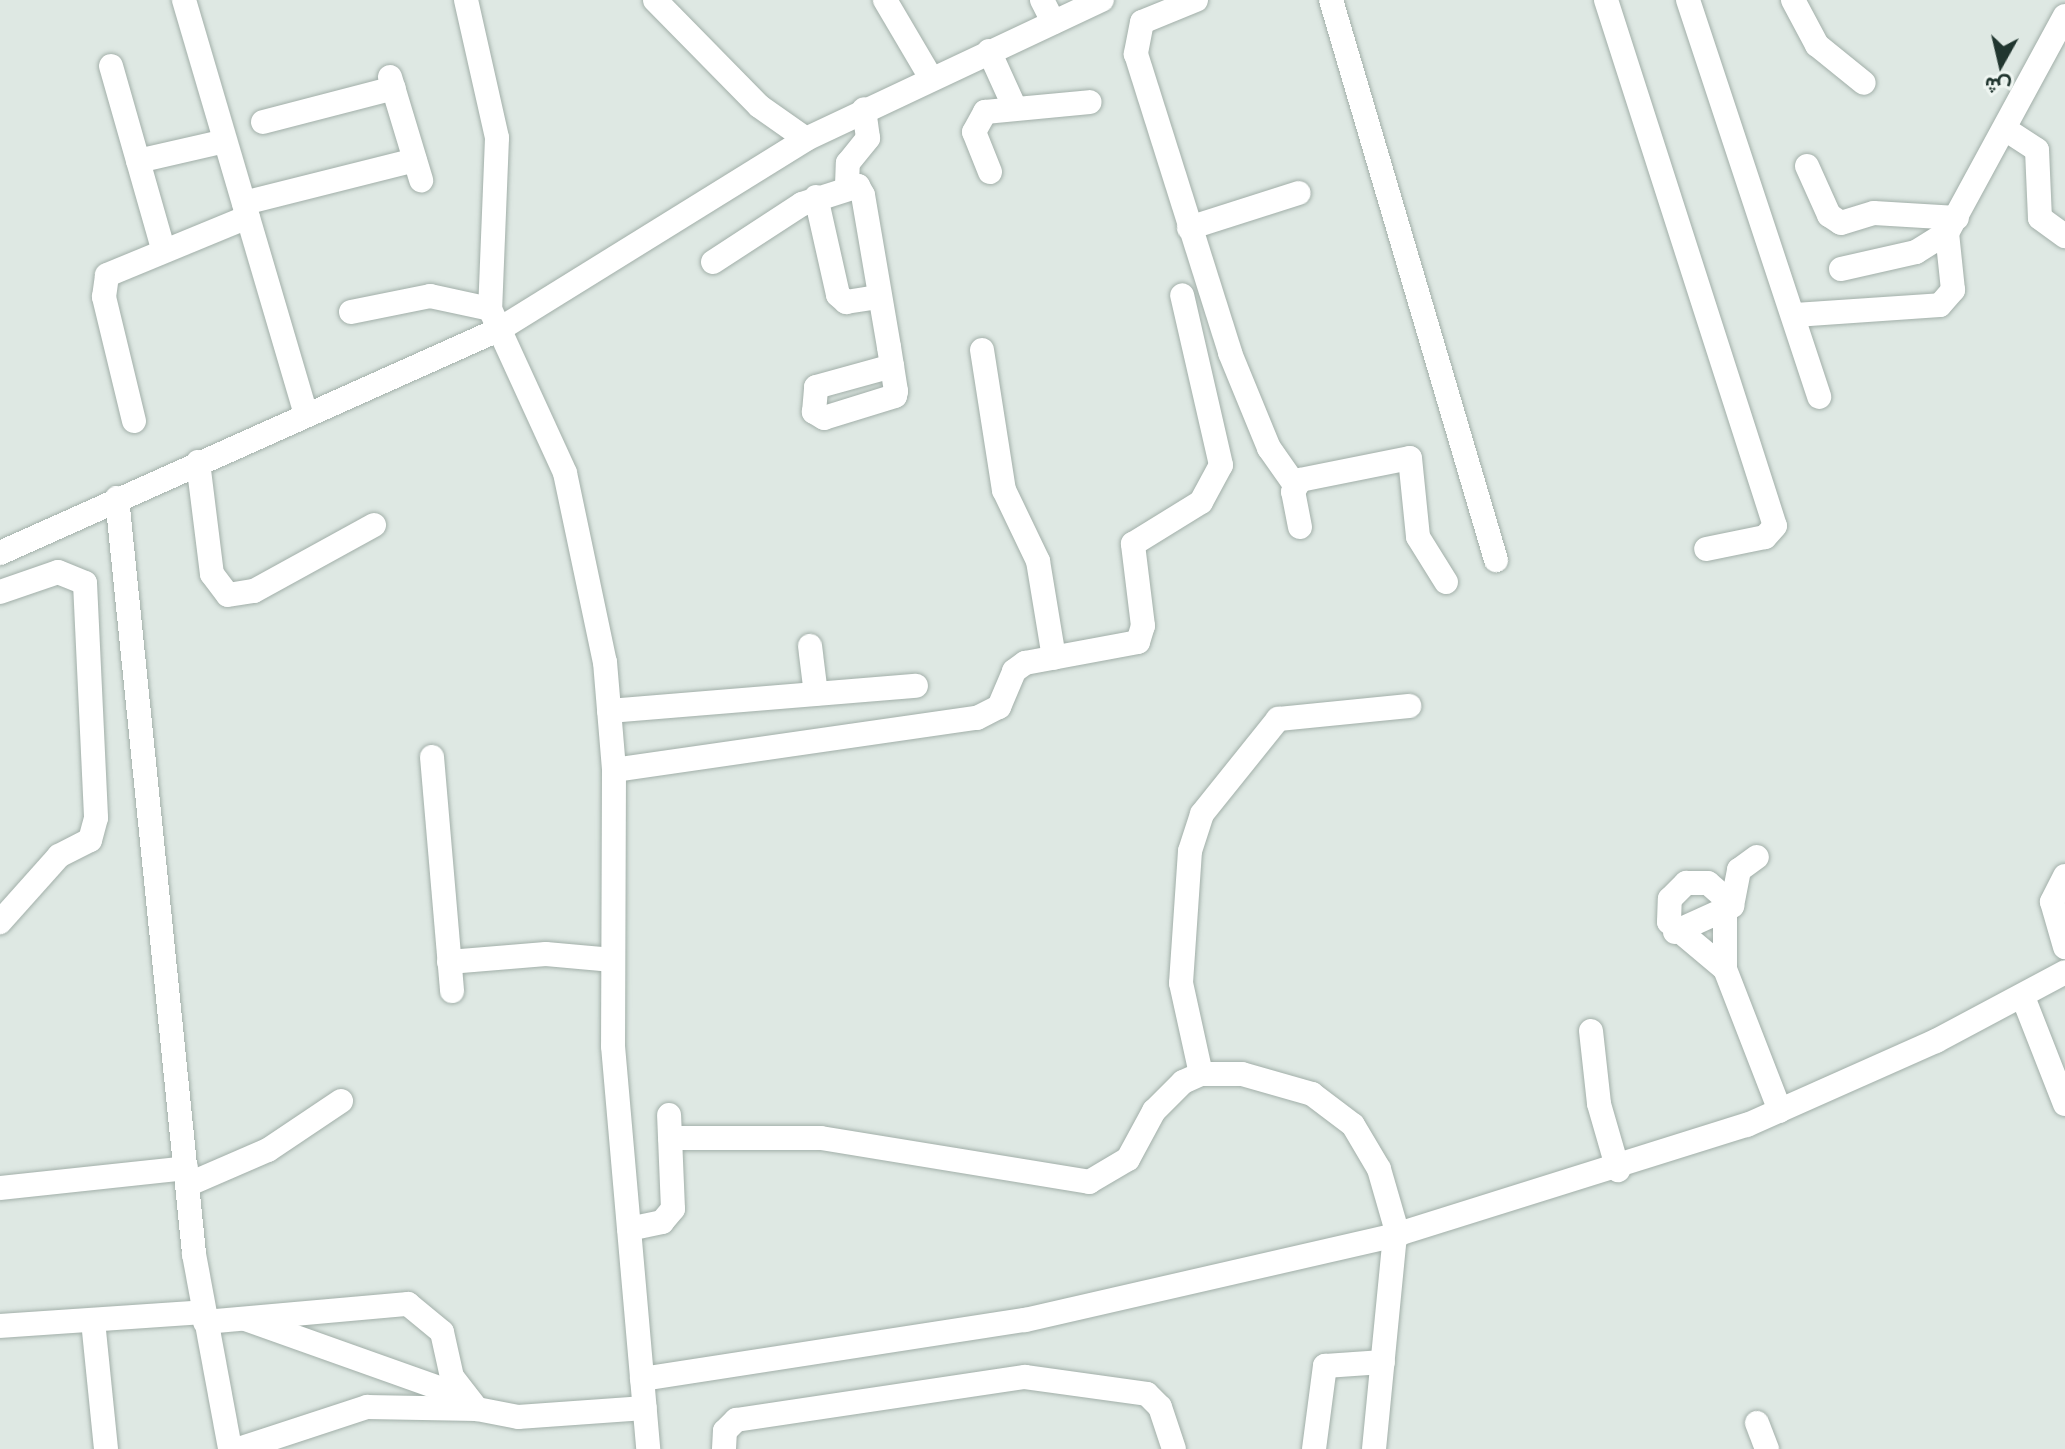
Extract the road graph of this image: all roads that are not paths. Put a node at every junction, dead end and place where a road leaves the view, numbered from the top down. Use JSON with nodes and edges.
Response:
{"nodes":[{"id":1,"x":184,"y":0,"type":"edge"},
{"id":2,"x":466,"y":0,"type":"edge"},
{"id":3,"x":655,"y":0,"type":"edge"},
{"id":4,"x":885,"y":0,"type":"edge"},
{"id":5,"x":1042,"y":0,"type":"edge"},
{"id":6,"x":1102,"y":0,"type":"edge"},
{"id":7,"x":1196,"y":0,"type":"edge"},
{"id":8,"x":1331,"y":0,"type":"edge"},
{"id":9,"x":1606,"y":0,"type":"edge"},
{"id":10,"x":1688,"y":0,"type":"edge"},
{"id":11,"x":1793,"y":0,"type":"edge"},
{"id":12,"x":2065,"y":16,"type":"edge"},
{"id":13,"x":1053,"y":22,"type":"junction"},
{"id":14,"x":989,"y":51,"type":"junction"},
{"id":15,"x":111,"y":66,"type":"dead end"},
{"id":16,"x":931,"y":78,"type":"junction"},
{"id":17,"x":1864,"y":83,"type":"dead end"},
{"id":18,"x":1090,"y":102,"type":"dead end"},
{"id":19,"x":1013,"y":104,"type":"junction"},
{"id":20,"x":864,"y":109,"type":"junction"},
{"id":21,"x":263,"y":122,"type":"dead end"},
{"id":22,"x":2005,"y":129,"type":"junction"},
{"id":23,"x":806,"y":139,"type":"junction"},
{"id":24,"x":225,"y":141,"type":"junction"},
{"id":25,"x":138,"y":161,"type":"junction"},
{"id":26,"x":1807,"y":166,"type":"dead end"},
{"id":27,"x":990,"y":172,"type":"dead end"},
{"id":28,"x":847,"y":186,"type":"junction"},
{"id":29,"x":1299,"y":193,"type":"dead end"},
{"id":30,"x":816,"y":197,"type":"junction"},
{"id":31,"x":246,"y":210,"type":"junction"},
{"id":32,"x":1952,"y":225,"type":"junction"},
{"id":33,"x":1189,"y":228,"type":"junction"},
{"id":34,"x":2065,"y":236,"type":"edge"},
{"id":35,"x":163,"y":248,"type":"junction"},
{"id":36,"x":713,"y":262,"type":"dead end"},
{"id":37,"x":1841,"y":269,"type":"dead end"},
{"id":38,"x":1182,"y":295,"type":"dead end"},
{"id":39,"x":879,"y":297,"type":"junction"},
{"id":40,"x":351,"y":312,"type":"dead end"},
{"id":41,"x":1795,"y":315,"type":"junction"},
{"id":42,"x":495,"y":319,"type":"junction"},
{"id":43,"x":982,"y":350,"type":"dead end"},
{"id":44,"x":892,"y":366,"type":"dead end"},
{"id":45,"x":1819,"y":397,"type":"dead end"},
{"id":46,"x":306,"y":415,"type":"junction"},
{"id":47,"x":134,"y":421,"type":"dead end"},
{"id":48,"x":198,"y":462,"type":"junction"},
{"id":49,"x":1295,"y":485,"type":"junction"},
{"id":50,"x":117,"y":498,"type":"junction"},
{"id":51,"x":374,"y":525,"type":"dead end"},
{"id":52,"x":1300,"y":527,"type":"dead end"},
{"id":53,"x":1706,"y":549,"type":"dead end"},
{"id":54,"x":0,"y":553,"type":"edge"},
{"id":55,"x":1496,"y":560,"type":"dead end"},
{"id":56,"x":1446,"y":582,"type":"dead end"},
{"id":57,"x":0,"y":592,"type":"edge"},
{"id":58,"x":810,"y":646,"type":"dead end"},
{"id":59,"x":1054,"y":658,"type":"junction"},
{"id":60,"x":916,"y":686,"type":"dead end"},
{"id":61,"x":816,"y":694,"type":"junction"},
{"id":62,"x":1409,"y":706,"type":"dead end"},
{"id":63,"x":609,"y":711,"type":"junction"},
{"id":64,"x":432,"y":757,"type":"dead end"},
{"id":65,"x":614,"y":770,"type":"junction"},
{"id":66,"x":1757,"y":857,"type":"dead end"},
{"id":67,"x":2065,"y":876,"type":"edge"},
{"id":68,"x":1728,"y":909,"type":"junction"},
{"id":69,"x":0,"y":922,"type":"edge"},
{"id":70,"x":1675,"y":932,"type":"junction"},
{"id":71,"x":2065,"y":947,"type":"edge"},
{"id":72,"x":613,"y":960,"type":"junction"},
{"id":73,"x":449,"y":962,"type":"junction"},
{"id":74,"x":1725,"y":969,"type":"junction"},
{"id":75,"x":2065,"y":972,"type":"edge"},
{"id":76,"x":452,"y":991,"type":"dead end"},
{"id":77,"x":2023,"y":997,"type":"junction"},
{"id":78,"x":1591,"y":1031,"type":"dead end"},
{"id":79,"x":1201,"y":1074,"type":"junction"},
{"id":80,"x":341,"y":1101,"type":"dead end"},
{"id":81,"x":2065,"y":1104,"type":"edge"},
{"id":82,"x":1780,"y":1111,"type":"junction"},
{"id":83,"x":1618,"y":1170,"type":"junction"},
{"id":84,"x":187,"y":1176,"type":"junction"},
{"id":85,"x":0,"y":1188,"type":"edge"},
{"id":86,"x":629,"y":1229,"type":"junction"},
{"id":87,"x":1396,"y":1235,"type":"junction"},
{"id":88,"x":204,"y":1317,"type":"junction"},
{"id":89,"x":242,"y":1317,"type":"junction"},
{"id":90,"x":93,"y":1321,"type":"junction"},
{"id":91,"x":0,"y":1326,"type":"edge"},
{"id":92,"x":1383,"y":1362,"type":"junction"},
{"id":93,"x":642,"y":1379,"type":"junction"},
{"id":94,"x":469,"y":1403,"type":"junction"},
{"id":95,"x":645,"y":1408,"type":"junction"},
{"id":96,"x":1757,"y":1423,"type":"dead end"},
{"id":97,"x":106,"y":1449,"type":"edge"},
{"id":98,"x":230,"y":1449,"type":"edge"},
{"id":99,"x":239,"y":1449,"type":"edge"},
{"id":100,"x":648,"y":1449,"type":"edge"},
{"id":101,"x":724,"y":1449,"type":"edge"},
{"id":102,"x":1174,"y":1449,"type":"edge"},
{"id":103,"x":1314,"y":1449,"type":"edge"},
{"id":104,"x":1374,"y":1449,"type":"edge"},
{"id":105,"x":1767,"y":1449,"type":"edge"}],
"edges":[{"from":1,"to":24,"type":"street"},
{"from":2,"to":42,"type":"street"},
{"from":3,"to":23,"type":"street"},
{"from":4,"to":16,"type":"street"},
{"from":5,"to":13,"type":"street"},
{"from":6,"to":13,"type":"street"},
{"from":7,"to":33,"type":"street"},
{"from":8,"to":55,"type":"street"},
{"from":9,"to":53,"type":"street"},
{"from":10,"to":41,"type":"street"},
{"from":11,"to":17,"type":"street"},
{"from":12,"to":22,"type":"street"},
{"from":13,"to":14,"type":"street"},
{"from":14,"to":16,"type":"street"},
{"from":14,"to":19,"type":"street"},
{"from":15,"to":25,"type":"street"},
{"from":16,"to":20,"type":"street"},
{"from":18,"to":19,"type":"street"},
{"from":19,"to":27,"type":"street"},
{"from":20,"to":23,"type":"street"},
{"from":20,"to":28,"type":"street"},
{"from":21,"to":31,"type":"street"},
{"from":22,"to":32,"type":"street"},
{"from":22,"to":34,"type":"street"},
{"from":23,"to":42,"type":"street"},
{"from":24,"to":25,"type":"street"},
{"from":24,"to":31,"type":"street"},
{"from":25,"to":35,"type":"street"},
{"from":26,"to":32,"type":"street"},
{"from":28,"to":30,"type":"street"},
{"from":28,"to":39,"type":"street"},
{"from":29,"to":33,"type":"street"},
{"from":30,"to":36,"type":"street"},
{"from":30,"to":39,"type":"street"},
{"from":31,"to":35,"type":"street"},
{"from":31,"to":46,"type":"street"},
{"from":32,"to":37,"type":"street"},
{"from":32,"to":41,"type":"street"},
{"from":33,"to":49,"type":"street"},
{"from":35,"to":47,"type":"street"},
{"from":38,"to":59,"type":"street"},
{"from":39,"to":44,"type":"street"},
{"from":40,"to":42,"type":"street"},
{"from":41,"to":45,"type":"street"},
{"from":42,"to":46,"type":"street"},
{"from":42,"to":63,"type":"street"},
{"from":43,"to":59,"type":"street"},
{"from":46,"to":48,"type":"street"},
{"from":48,"to":50,"type":"street"},
{"from":48,"to":51,"type":"street"},
{"from":49,"to":52,"type":"street"},
{"from":49,"to":56,"type":"street"},
{"from":50,"to":54,"type":"street"},
{"from":50,"to":84,"type":"street"},
{"from":57,"to":69,"type":"street"},
{"from":58,"to":61,"type":"street"},
{"from":59,"to":65,"type":"street"},
{"from":60,"to":61,"type":"street"},
{"from":61,"to":63,"type":"street"},
{"from":62,"to":79,"type":"street"},
{"from":63,"to":65,"type":"street"},
{"from":64,"to":73,"type":"street"},
{"from":65,"to":72,"type":"street"},
{"from":66,"to":68,"type":"street"},
{"from":67,"to":71,"type":"street"},
{"from":68,"to":70,"type":"street"},
{"from":68,"to":70,"type":"street"},
{"from":68,"to":74,"type":"street"},
{"from":70,"to":74,"type":"street"},
{"from":72,"to":73,"type":"street"},
{"from":72,"to":86,"type":"street"},
{"from":73,"to":76,"type":"street"},
{"from":74,"to":82,"type":"street"},
{"from":75,"to":77,"type":"street"},
{"from":77,"to":81,"type":"street"},
{"from":77,"to":82,"type":"street"},
{"from":78,"to":83,"type":"street"},
{"from":79,"to":86,"type":"street"},
{"from":79,"to":87,"type":"street"},
{"from":80,"to":84,"type":"street"},
{"from":82,"to":83,"type":"street"},
{"from":83,"to":87,"type":"street"},
{"from":84,"to":85,"type":"street"},
{"from":84,"to":88,"type":"street"},
{"from":86,"to":93,"type":"street"},
{"from":87,"to":92,"type":"street"},
{"from":87,"to":93,"type":"street"},
{"from":88,"to":89,"type":"street"},
{"from":88,"to":90,"type":"street"},
{"from":88,"to":98,"type":"street"},
{"from":89,"to":94,"type":"street"},
{"from":89,"to":94,"type":"street"},
{"from":90,"to":91,"type":"street"},
{"from":90,"to":97,"type":"street"},
{"from":92,"to":103,"type":"street"},
{"from":92,"to":104,"type":"street"},
{"from":93,"to":95,"type":"street"},
{"from":94,"to":95,"type":"street"},
{"from":94,"to":99,"type":"street"},
{"from":95,"to":100,"type":"street"},
{"from":96,"to":105,"type":"street"},
{"from":101,"to":102,"type":"street"}]}
